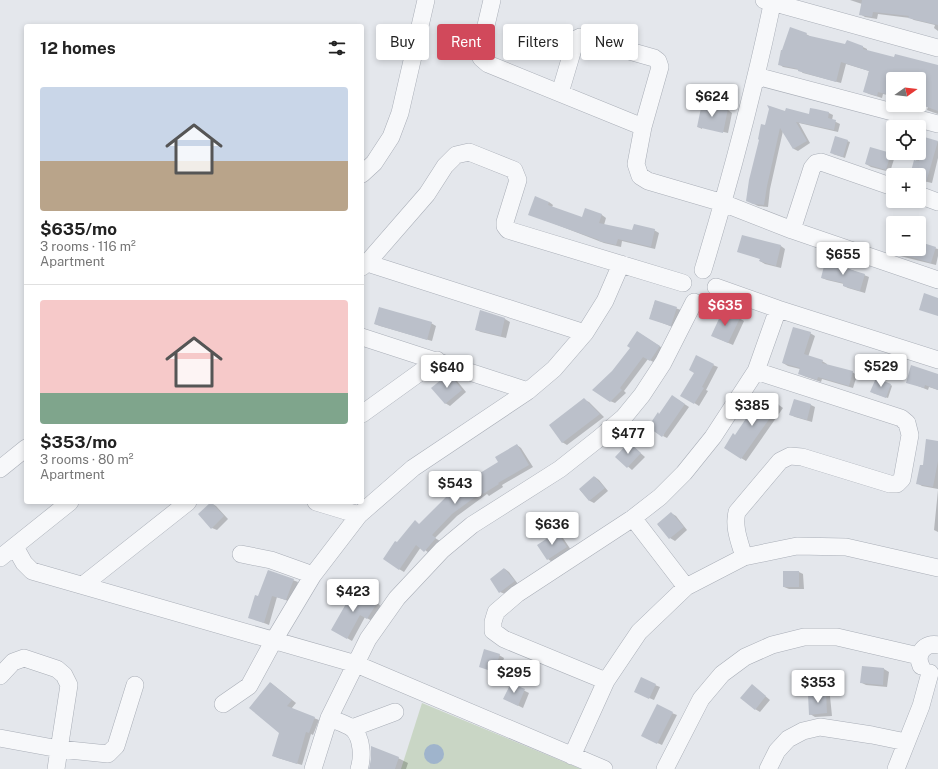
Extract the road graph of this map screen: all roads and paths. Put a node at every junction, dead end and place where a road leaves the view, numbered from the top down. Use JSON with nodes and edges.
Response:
{"nodes":[{"id":1,"x":426,"y":0,"type":"edge"},
{"id":2,"x":492,"y":0,"type":"edge"},
{"id":3,"x":770,"y":1,"type":"edge"},
{"id":4,"x":938,"y":48,"type":"edge"},
{"id":5,"x":756,"y":76,"type":"junction"},
{"id":6,"x":560,"y":93,"type":"junction"},
{"id":7,"x":938,"y":124,"type":"edge"},
{"id":8,"x":643,"y":127,"type":"junction"},
{"id":9,"x":364,"y":172,"type":"edge"},
{"id":10,"x":886,"y":185,"type":"edge"},
{"id":11,"x":926,"y":198,"type":"edge"},
{"id":12,"x":938,"y":202,"type":"edge"},
{"id":13,"x":723,"y":203,"type":"junction"},
{"id":14,"x":792,"y":230,"type":"junction"},
{"id":15,"x":621,"y":264,"type":"junction"},
{"id":16,"x":364,"y":265,"type":"edge"},
{"id":17,"x":703,"y":270,"type":"junction"},
{"id":18,"x":938,"y":280,"type":"edge"},
{"id":19,"x":683,"y":283,"type":"junction"},
{"id":20,"x":716,"y":287,"type":"junction"},
{"id":21,"x":694,"y":302,"type":"junction"},
{"id":22,"x":778,"y":309,"type":"junction"},
{"id":23,"x":585,"y":333,"type":"junction"},
{"id":24,"x":364,"y":338,"type":"edge"},
{"id":25,"x":437,"y":360,"type":"junction"},
{"id":26,"x":938,"y":360,"type":"edge"},
{"id":27,"x":756,"y":370,"type":"junction"},
{"id":28,"x":528,"y":391,"type":"junction"},
{"id":29,"x":364,"y":413,"type":"edge"},
{"id":30,"x":24,"y":450,"type":"edge"},
{"id":31,"x":0,"y":469,"type":"edge"},
{"id":32,"x":68,"y":504,"type":"edge"},
{"id":33,"x":185,"y":504,"type":"edge"},
{"id":34,"x":323,"y":504,"type":"edge"},
{"id":35,"x":359,"y":515,"type":"junction"},
{"id":36,"x":634,"y":518,"type":"junction"},
{"id":37,"x":14,"y":547,"type":"junction"},
{"id":38,"x":241,"y":554,"type":"dead end"},
{"id":39,"x":744,"y":557,"type":"junction"},
{"id":40,"x":0,"y":558,"type":"edge"},
{"id":41,"x":938,"y":568,"type":"edge"},
{"id":42,"x":313,"y":575,"type":"junction"},
{"id":43,"x":83,"y":585,"type":"junction"},
{"id":44,"x":686,"y":587,"type":"junction"},
{"id":45,"x":274,"y":640,"type":"junction"},
{"id":46,"x":938,"y":645,"type":"edge"},
{"id":47,"x":919,"y":656,"type":"junction"},
{"id":48,"x":356,"y":664,"type":"junction"},
{"id":49,"x":934,"y":673,"type":"edge"},
{"id":50,"x":0,"y":676,"type":"edge"},
{"id":51,"x":606,"y":681,"type":"junction"},
{"id":52,"x":135,"y":685,"type":"dead end"},
{"id":53,"x":223,"y":704,"type":"dead end"},
{"id":54,"x":395,"y":712,"type":"dead end"},
{"id":55,"x":329,"y":718,"type":"junction"},
{"id":56,"x":352,"y":728,"type":"junction"},
{"id":57,"x":0,"y":738,"type":"edge"},
{"id":58,"x":906,"y":742,"type":"junction"},
{"id":59,"x":59,"y":749,"type":"junction"},
{"id":60,"x":572,"y":756,"type":"junction"},
{"id":61,"x":56,"y":769,"type":"edge"},
{"id":62,"x":313,"y":769,"type":"edge"},
{"id":63,"x":359,"y":769,"type":"edge"},
{"id":64,"x":604,"y":769,"type":"edge"},
{"id":65,"x":665,"y":769,"type":"edge"},
{"id":66,"x":768,"y":769,"type":"edge"},
{"id":67,"x":896,"y":769,"type":"edge"}],
"edges":[{"from":1,"to":9,"type":"street"},
{"from":2,"to":6,"type":"street"},
{"from":3,"to":4,"type":"street"},
{"from":3,"to":5,"type":"street"},
{"from":5,"to":7,"type":"street"},
{"from":5,"to":13,"type":"street"},
{"from":6,"to":8,"type":"street"},
{"from":6,"to":8,"type":"street"},
{"from":8,"to":13,"type":"street"},
{"from":10,"to":14,"type":"street"},
{"from":11,"to":12,"type":"street"},
{"from":13,"to":14,"type":"street"},
{"from":13,"to":17,"type":"street"},
{"from":14,"to":18,"type":"street"},
{"from":15,"to":16,"type":"street"},
{"from":15,"to":19,"type":"street"},
{"from":15,"to":23,"type":"street"},
{"from":16,"to":23,"type":"street"},
{"from":17,"to":19,"type":"street"},
{"from":17,"to":20,"type":"street"},
{"from":19,"to":21,"type":"street"},
{"from":20,"to":21,"type":"street"},
{"from":20,"to":22,"type":"street"},
{"from":21,"to":48,"type":"street"},
{"from":22,"to":26,"type":"street"},
{"from":22,"to":27,"type":"street"},
{"from":23,"to":28,"type":"street"},
{"from":24,"to":25,"type":"street"},
{"from":25,"to":28,"type":"street"},
{"from":25,"to":29,"type":"street"},
{"from":27,"to":36,"type":"street"},
{"from":27,"to":39,"type":"street"},
{"from":28,"to":35,"type":"street"},
{"from":30,"to":31,"type":"street"},
{"from":32,"to":37,"type":"street"},
{"from":33,"to":43,"type":"street"},
{"from":34,"to":35,"type":"street"},
{"from":35,"to":42,"type":"street"},
{"from":36,"to":44,"type":"street"},
{"from":36,"to":51,"type":"street"},
{"from":37,"to":40,"type":"street"},
{"from":37,"to":43,"type":"street"},
{"from":38,"to":42,"type":"street"},
{"from":39,"to":41,"type":"street"},
{"from":39,"to":44,"type":"street"},
{"from":42,"to":45,"type":"street"},
{"from":43,"to":45,"type":"street"},
{"from":44,"to":51,"type":"street"},
{"from":45,"to":48,"type":"street"},
{"from":45,"to":53,"type":"street"},
{"from":46,"to":47,"type":"street"},
{"from":47,"to":49,"type":"street"},
{"from":47,"to":65,"type":"street"},
{"from":48,"to":55,"type":"street"},
{"from":48,"to":60,"type":"street"},
{"from":49,"to":58,"type":"street"},
{"from":50,"to":59,"type":"street"},
{"from":51,"to":60,"type":"street"},
{"from":52,"to":59,"type":"street"},
{"from":54,"to":56,"type":"street"},
{"from":55,"to":56,"type":"street"},
{"from":55,"to":62,"type":"street"},
{"from":56,"to":63,"type":"street"},
{"from":57,"to":59,"type":"street"},
{"from":58,"to":66,"type":"street"},
{"from":58,"to":67,"type":"street"},
{"from":59,"to":61,"type":"street"},
{"from":60,"to":64,"type":"street"}]}
